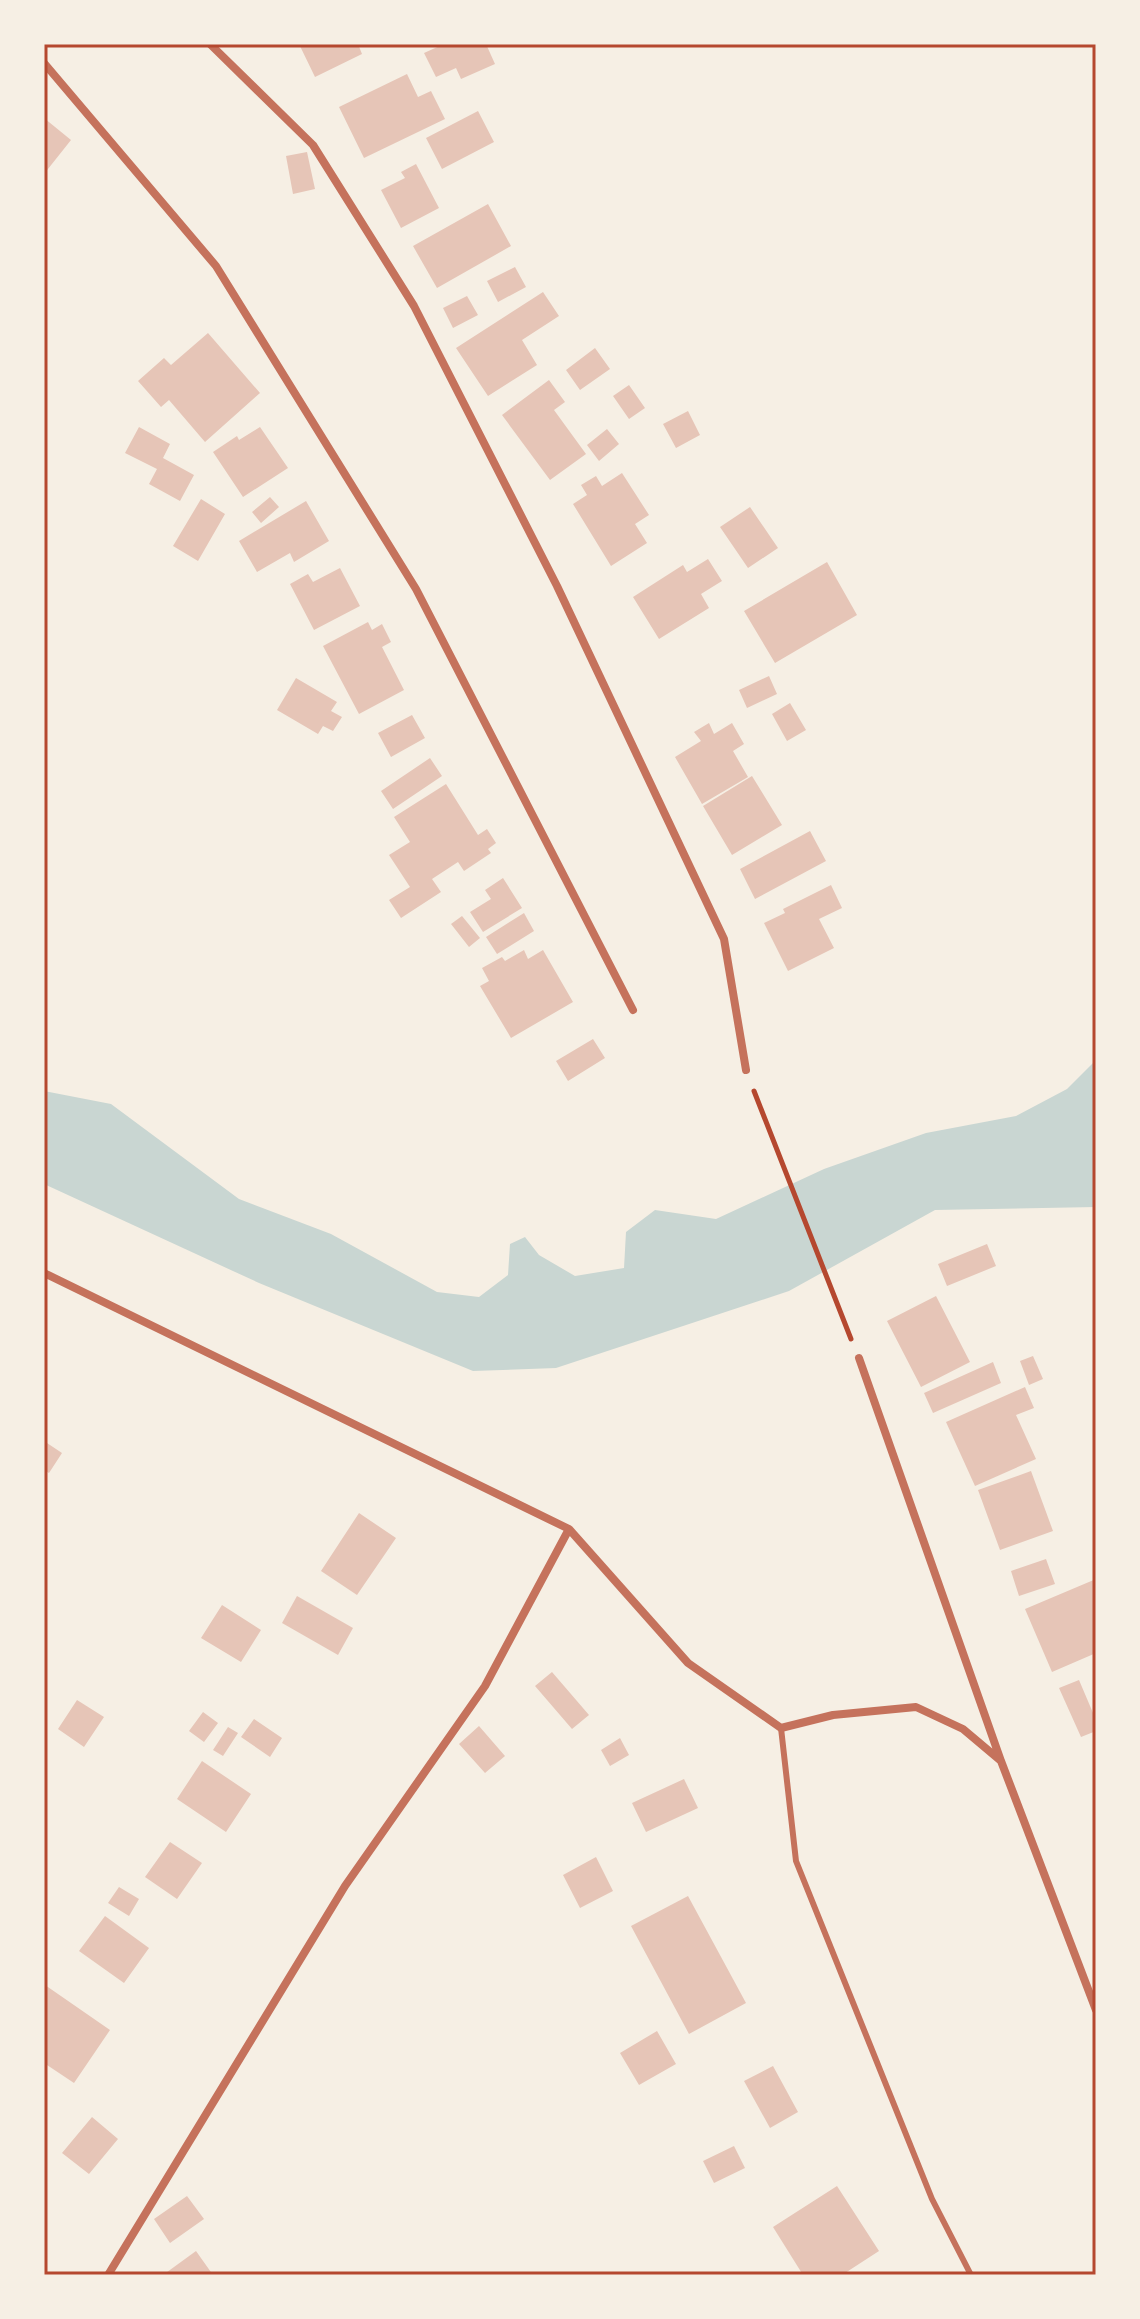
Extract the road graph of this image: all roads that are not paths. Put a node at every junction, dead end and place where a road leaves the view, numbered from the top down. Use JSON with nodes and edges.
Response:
{"nodes":[{"id":1,"x":210,"y":44,"type":"edge"},
{"id":2,"x":44,"y":63,"type":"edge"},
{"id":3,"x":633,"y":1010,"type":"dead end"},
{"id":4,"x":746,"y":1070,"type":"road end"},
{"id":5,"x":44,"y":1273,"type":"edge"},
{"id":6,"x":859,"y":1358,"type":"road end"},
{"id":7,"x":569,"y":1529,"type":"junction"},
{"id":8,"x":781,"y":1728,"type":"junction"},
{"id":9,"x":1001,"y":1761,"type":"junction"},
{"id":10,"x":1096,"y":2010,"type":"edge"},
{"id":11,"x":108,"y":2275,"type":"edge"},
{"id":12,"x":971,"y":2275,"type":"edge"}],
"edges":[{"from":1,"to":4,"type":"street"},
{"from":2,"to":3,"type":"street"},
{"from":5,"to":7,"type":"street"},
{"from":6,"to":9,"type":"street"},
{"from":7,"to":8,"type":"street"},
{"from":7,"to":11,"type":"street"},
{"from":8,"to":9,"type":"street"},
{"from":8,"to":12,"type":"lane"},
{"from":9,"to":10,"type":"street"}]}
